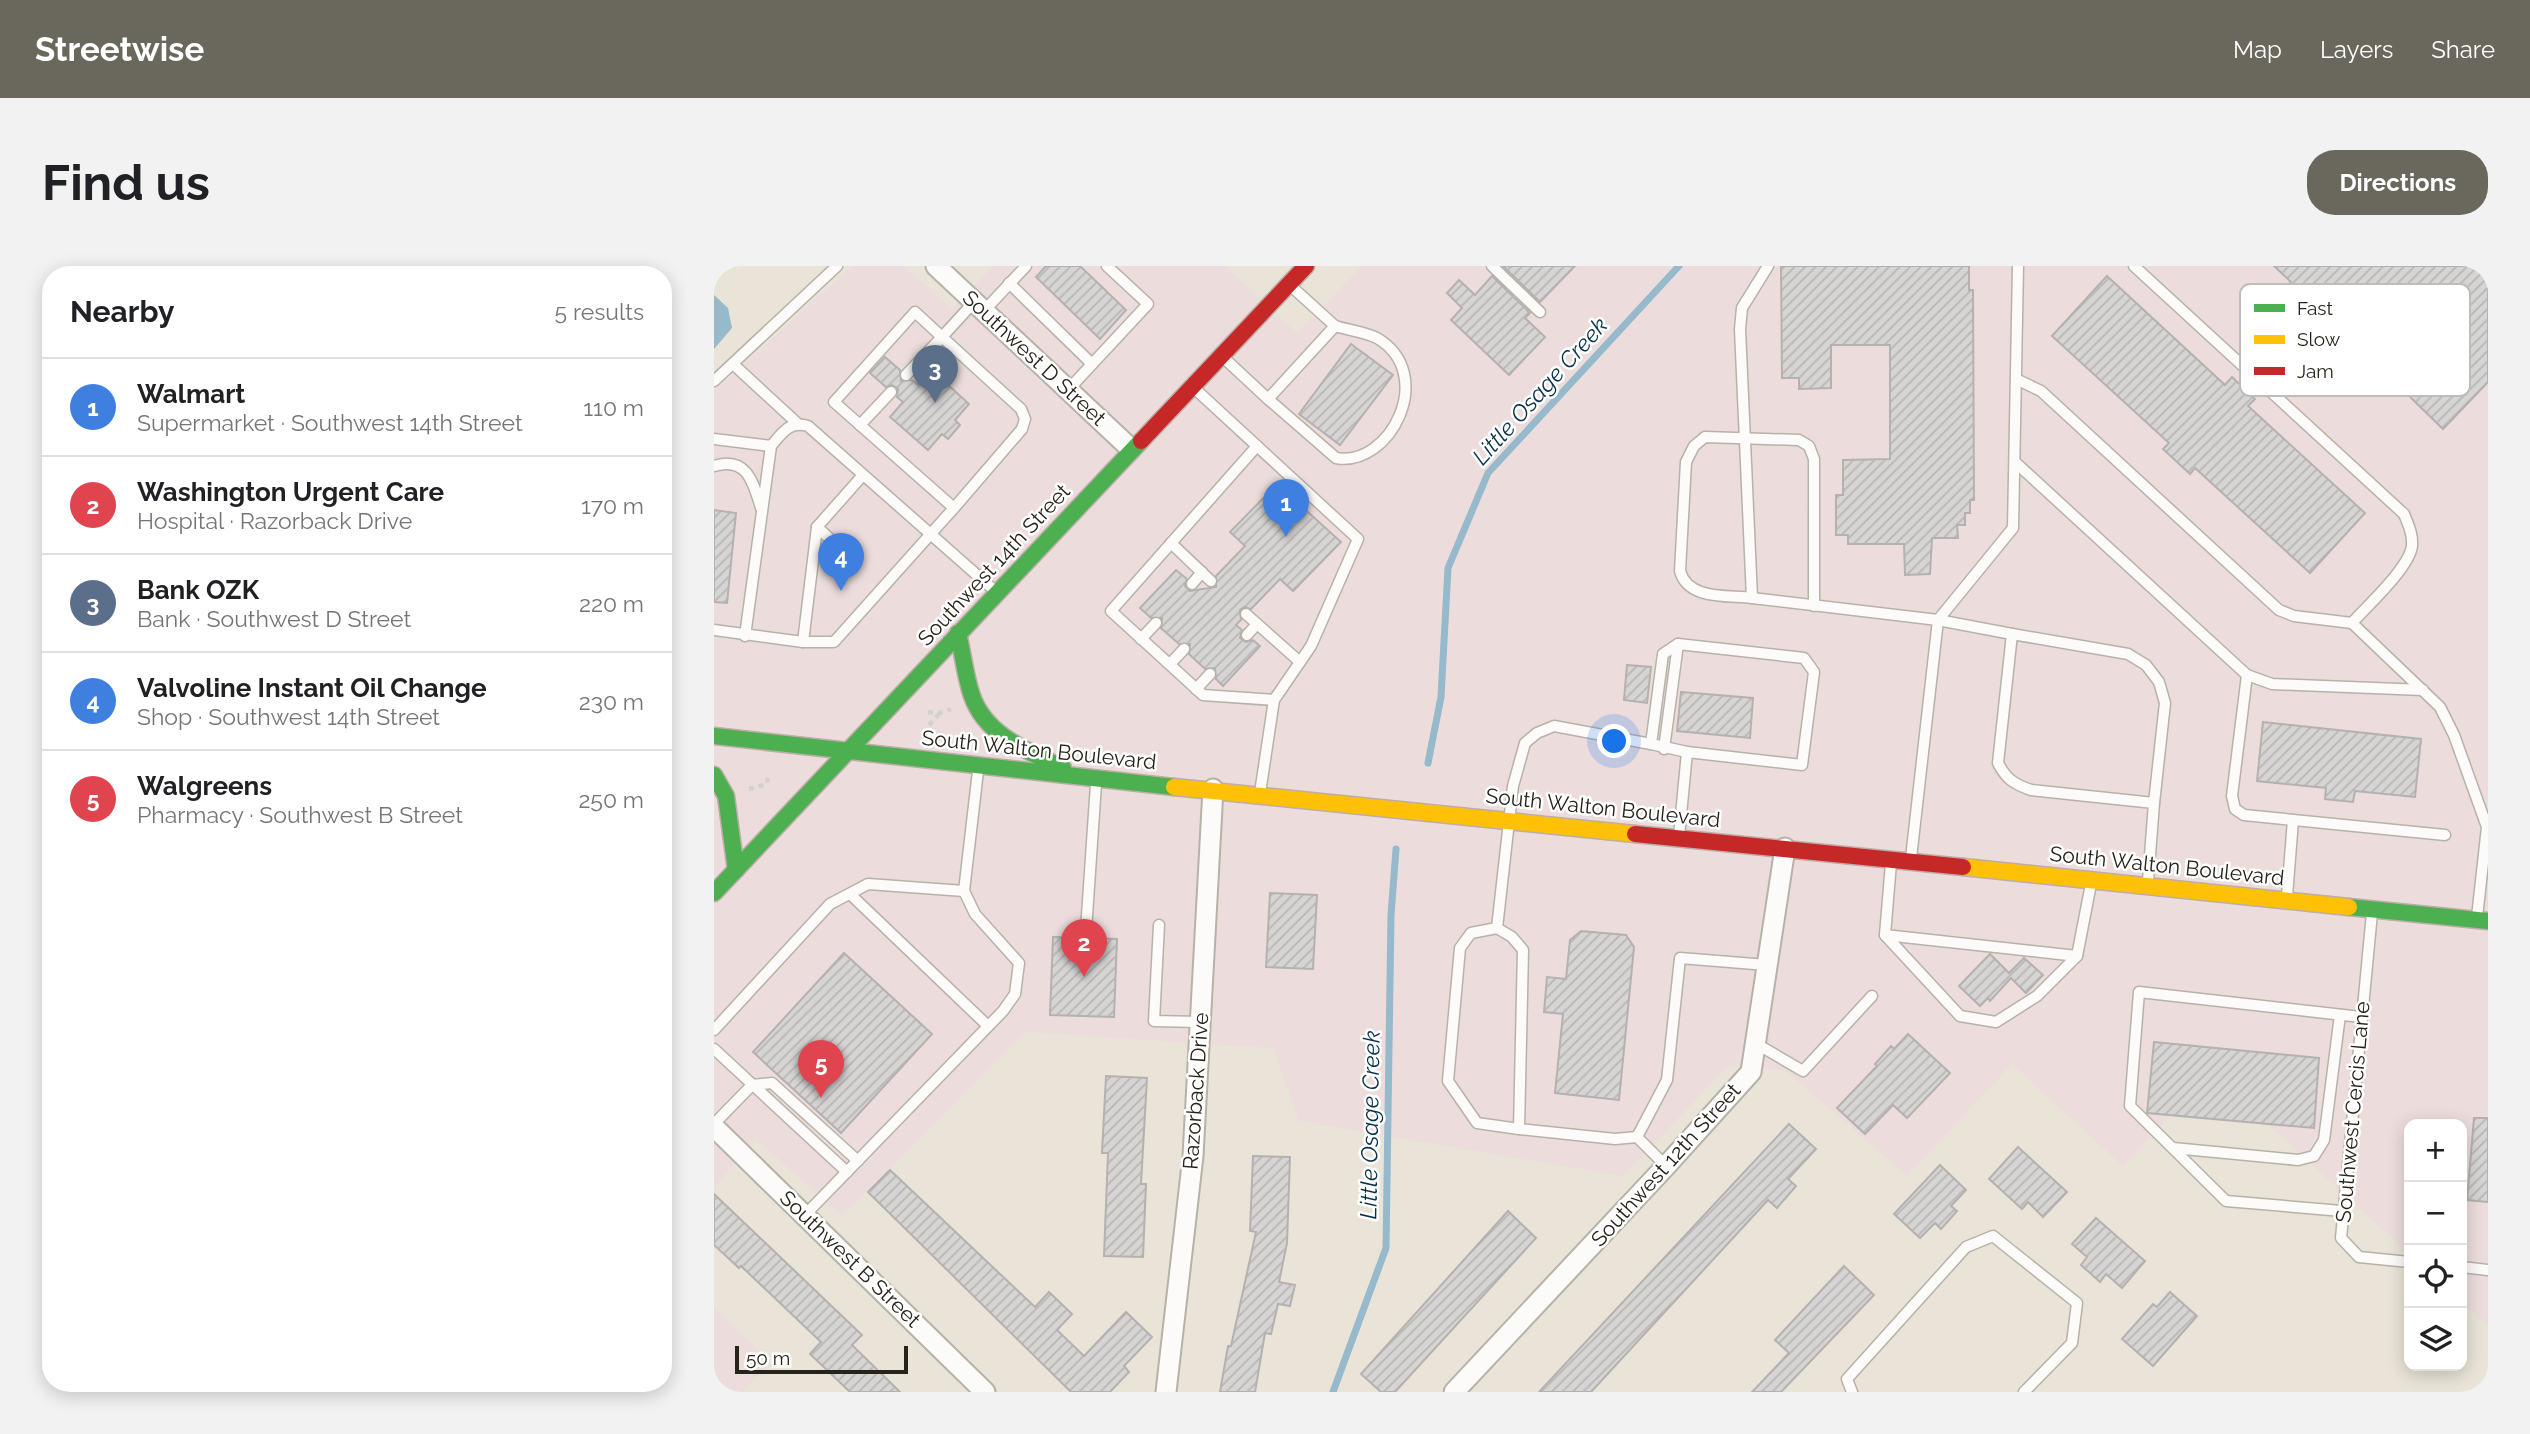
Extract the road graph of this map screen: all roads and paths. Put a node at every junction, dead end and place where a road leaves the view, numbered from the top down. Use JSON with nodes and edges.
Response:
{"nodes":[{"id":1,"x":837,"y":266,"type":"edge"},
{"id":2,"x":936,"y":266,"type":"edge"},
{"id":3,"x":1026,"y":266,"type":"edge"},
{"id":4,"x":1107,"y":266,"type":"edge"},
{"id":5,"x":1306,"y":266,"type":"edge"},
{"id":6,"x":1492,"y":266,"type":"edge"},
{"id":7,"x":1768,"y":266,"type":"edge"},
{"id":8,"x":2018,"y":266,"type":"edge"},
{"id":9,"x":2134,"y":266,"type":"edge"},
{"id":10,"x":1009,"y":284,"type":"junction"},
{"id":11,"x":1289,"y":284,"type":"junction"},
{"id":12,"x":979,"y":306,"type":"junction"},
{"id":13,"x":1541,"y":312,"type":"dead end"},
{"id":14,"x":1335,"y":327,"type":"junction"},
{"id":15,"x":942,"y":337,"type":"junction"},
{"id":16,"x":1221,"y":355,"type":"junction"},
{"id":17,"x":733,"y":364,"type":"junction"},
{"id":18,"x":1092,"y":364,"type":"junction"},
{"id":19,"x":2240,"y":364,"type":"edge"},
{"id":20,"x":906,"y":376,"type":"dead end"},
{"id":21,"x":2016,"y":379,"type":"junction"},
{"id":22,"x":714,"y":381,"type":"edge"},
{"id":23,"x":1192,"y":386,"type":"junction"},
{"id":24,"x":1068,"y":390,"type":"junction"},
{"id":25,"x":891,"y":392,"type":"dead end"},
{"id":26,"x":2275,"y":396,"type":"edge"},
{"id":27,"x":1268,"y":399,"type":"junction"},
{"id":28,"x":797,"y":423,"type":"junction"},
{"id":29,"x":860,"y":425,"type":"junction"},
{"id":30,"x":714,"y":439,"type":"edge"},
{"id":31,"x":1745,"y":439,"type":"junction"},
{"id":32,"x":771,"y":446,"type":"junction"},
{"id":33,"x":1257,"y":446,"type":"junction"},
{"id":34,"x":1131,"y":449,"type":"junction"},
{"id":35,"x":2015,"y":462,"type":"junction"},
{"id":36,"x":714,"y":466,"type":"edge"},
{"id":37,"x":863,"y":475,"type":"junction"},
{"id":38,"x":954,"y":508,"type":"junction"},
{"id":39,"x":762,"y":512,"type":"junction"},
{"id":40,"x":817,"y":527,"type":"junction"},
{"id":41,"x":930,"y":533,"type":"junction"},
{"id":42,"x":1171,"y":543,"type":"junction"},
{"id":43,"x":841,"y":550,"type":"dead end"},
{"id":44,"x":1202,"y":572,"type":"junction"},
{"id":45,"x":874,"y":579,"type":"dead end"},
{"id":46,"x":1212,"y":581,"type":"dead end"},
{"id":47,"x":1192,"y":584,"type":"dead end"},
{"id":48,"x":884,"y":587,"type":"junction"},
{"id":49,"x":997,"y":593,"type":"junction"},
{"id":50,"x":1752,"y":598,"type":"junction"},
{"id":51,"x":1815,"y":606,"type":"junction"},
{"id":52,"x":1247,"y":614,"type":"dead end"},
{"id":53,"x":1938,"y":620,"type":"junction"},
{"id":54,"x":1156,"y":623,"type":"dead end"},
{"id":55,"x":2352,"y":623,"type":"junction"},
{"id":56,"x":1257,"y":624,"type":"junction"},
{"id":57,"x":714,"y":630,"type":"edge"},
{"id":58,"x":958,"y":633,"type":"junction"},
{"id":59,"x":2012,"y":634,"type":"junction"},
{"id":60,"x":1247,"y":635,"type":"dead end"},
{"id":61,"x":745,"y":636,"type":"junction"},
{"id":62,"x":1141,"y":639,"type":"junction"},
{"id":63,"x":803,"y":642,"type":"junction"},
{"id":64,"x":1678,"y":644,"type":"junction"},
{"id":65,"x":1184,"y":649,"type":"dead end"},
{"id":66,"x":1300,"y":662,"type":"junction"},
{"id":67,"x":1170,"y":664,"type":"junction"},
{"id":68,"x":1210,"y":674,"type":"dead end"},
{"id":69,"x":2247,"y":676,"type":"junction"},
{"id":70,"x":1196,"y":689,"type":"junction"},
{"id":71,"x":2423,"y":690,"type":"junction"},
{"id":72,"x":1274,"y":700,"type":"junction"},
{"id":73,"x":928,"y":712,"type":"dead end"},
{"id":74,"x":929,"y":725,"type":"dead end"},
{"id":75,"x":714,"y":736,"type":"edge"},
{"id":76,"x":1651,"y":744,"type":"junction"},
{"id":77,"x":1664,"y":749,"type":"junction"},
{"id":78,"x":849,"y":751,"type":"junction"},
{"id":79,"x":1688,"y":752,"type":"junction"},
{"id":80,"x":979,"y":767,"type":"junction"},
{"id":81,"x":714,"y":775,"type":"edge"},
{"id":82,"x":768,"y":775,"type":"dead end"},
{"id":83,"x":1077,"y":775,"type":"junction"},
{"id":84,"x":1096,"y":777,"type":"junction"},
{"id":85,"x":767,"y":784,"type":"junction"},
{"id":86,"x":774,"y":785,"type":"dead end"},
{"id":87,"x":1213,"y":789,"type":"junction"},
{"id":88,"x":740,"y":792,"type":"dead end"},
{"id":89,"x":1260,"y":794,"type":"junction"},
{"id":90,"x":2154,"y":803,"type":"junction"},
{"id":91,"x":1508,"y":819,"type":"junction"},
{"id":92,"x":2293,"y":820,"type":"junction"},
{"id":93,"x":2445,"y":835,"type":"dead end"},
{"id":94,"x":1679,"y":837,"type":"junction"},
{"id":95,"x":1785,"y":848,"type":"junction"},
{"id":96,"x":1891,"y":859,"type":"junction"},
{"id":97,"x":1911,"y":862,"type":"junction"},
{"id":98,"x":736,"y":870,"type":"junction"},
{"id":99,"x":2092,"y":880,"type":"junction"},
{"id":100,"x":2148,"y":885,"type":"junction"},
{"id":101,"x":964,"y":891,"type":"junction"},
{"id":102,"x":714,"y":893,"type":"edge"},
{"id":103,"x":850,"y":894,"type":"junction"},
{"id":104,"x":2286,"y":900,"type":"junction"},
{"id":105,"x":2372,"y":909,"type":"junction"},
{"id":106,"x":2482,"y":920,"type":"edge"},
{"id":107,"x":1159,"y":925,"type":"dead end"},
{"id":108,"x":1497,"y":928,"type":"junction"},
{"id":109,"x":1086,"y":930,"type":"dead end"},
{"id":110,"x":1885,"y":935,"type":"junction"},
{"id":111,"x":2077,"y":956,"type":"junction"},
{"id":112,"x":1767,"y":965,"type":"junction"},
{"id":113,"x":1872,"y":996,"type":"dead end"},
{"id":114,"x":2340,"y":1015,"type":"junction"},
{"id":115,"x":2361,"y":1017,"type":"junction"},
{"id":116,"x":1200,"y":1022,"type":"junction"},
{"id":117,"x":988,"y":1026,"type":"junction"},
{"id":118,"x":714,"y":1030,"type":"edge"},
{"id":119,"x":1755,"y":1043,"type":"junction"},
{"id":120,"x":714,"y":1049,"type":"edge"},
{"id":121,"x":752,"y":1085,"type":"junction"},
{"id":122,"x":714,"y":1125,"type":"edge"},
{"id":123,"x":1519,"y":1129,"type":"junction"},
{"id":124,"x":1637,"y":1137,"type":"junction"},
{"id":125,"x":2173,"y":1148,"type":"junction"},
{"id":126,"x":858,"y":1161,"type":"junction"},
{"id":127,"x":1667,"y":1166,"type":"junction"},
{"id":128,"x":847,"y":1172,"type":"junction"},
{"id":129,"x":2342,"y":1212,"type":"junction"},
{"id":130,"x":805,"y":1215,"type":"junction"},
{"id":131,"x":2404,"y":1262,"type":"edge"},
{"id":132,"x":2467,"y":1268,"type":"edge"},
{"id":133,"x":2488,"y":1270,"type":"edge"},
{"id":134,"x":985,"y":1392,"type":"edge"},
{"id":135,"x":1166,"y":1392,"type":"edge"},
{"id":136,"x":1454,"y":1392,"type":"edge"},
{"id":137,"x":1852,"y":1392,"type":"edge"},
{"id":138,"x":2024,"y":1392,"type":"edge"}],
"edges":[{"from":1,"to":17,"type":"lane"},
{"from":2,"to":12,"type":"street","name":"Southwest D Street"},
{"from":3,"to":10,"type":"lane"},
{"from":4,"to":18,"type":"lane"},
{"from":5,"to":11,"type":"main road","name":"Southwest 14th Street"},
{"from":6,"to":13,"type":"lane"},
{"from":7,"to":31,"type":"lane"},
{"from":8,"to":21,"type":"lane"},
{"from":9,"to":19,"type":"lane"},
{"from":10,"to":12,"type":"lane"},
{"from":10,"to":18,"type":"lane"},
{"from":11,"to":14,"type":"lane"},
{"from":11,"to":16,"type":"main road","name":"Southwest 14th Street"},
{"from":12,"to":15,"type":"lane"},
{"from":12,"to":24,"type":"street","name":"Southwest D Street"},
{"from":14,"to":27,"type":"lane"},
{"from":14,"to":27,"type":"lane"},
{"from":15,"to":20,"type":"lane"},
{"from":15,"to":29,"type":"lane"},
{"from":15,"to":38,"type":"lane"},
{"from":16,"to":23,"type":"main road","name":"Southwest 14th Street"},
{"from":16,"to":27,"type":"lane"},
{"from":17,"to":22,"type":"lane"},
{"from":17,"to":28,"type":"lane"},
{"from":18,"to":24,"type":"lane"},
{"from":21,"to":35,"type":"lane"},
{"from":21,"to":55,"type":"lane"},
{"from":23,"to":33,"type":"lane"},
{"from":23,"to":34,"type":"main road","name":"Southwest 14th Street"},
{"from":24,"to":34,"type":"street","name":"Southwest D Street"},
{"from":25,"to":29,"type":"lane"},
{"from":26,"to":55,"type":"lane"},
{"from":28,"to":32,"type":"lane"},
{"from":28,"to":37,"type":"lane"},
{"from":29,"to":38,"type":"lane"},
{"from":30,"to":32,"type":"lane"},
{"from":31,"to":50,"type":"lane"},
{"from":31,"to":50,"type":"lane"},
{"from":31,"to":51,"type":"lane"},
{"from":32,"to":39,"type":"lane"},
{"from":33,"to":42,"type":"lane"},
{"from":33,"to":66,"type":"lane"},
{"from":34,"to":49,"type":"main road","name":"Southwest 14th Street"},
{"from":35,"to":53,"type":"lane"},
{"from":35,"to":69,"type":"lane"},
{"from":36,"to":39,"type":"lane"},
{"from":37,"to":40,"type":"lane"},
{"from":37,"to":41,"type":"lane"},
{"from":38,"to":41,"type":"lane"},
{"from":39,"to":61,"type":"lane"},
{"from":40,"to":43,"type":"lane"},
{"from":40,"to":63,"type":"lane"},
{"from":41,"to":48,"type":"lane"},
{"from":41,"to":49,"type":"lane"},
{"from":42,"to":44,"type":"lane"},
{"from":42,"to":62,"type":"lane"},
{"from":44,"to":46,"type":"lane"},
{"from":44,"to":47,"type":"lane"},
{"from":45,"to":48,"type":"lane"},
{"from":48,"to":63,"type":"lane"},
{"from":49,"to":58,"type":"main road","name":"Southwest 14th Street"},
{"from":50,"to":51,"type":"lane"},
{"from":51,"to":53,"type":"lane"},
{"from":52,"to":56,"type":"lane"},
{"from":53,"to":59,"type":"lane"},
{"from":53,"to":97,"type":"lane"},
{"from":54,"to":62,"type":"lane"},
{"from":55,"to":71,"type":"lane"},
{"from":56,"to":60,"type":"lane"},
{"from":56,"to":66,"type":"lane"},
{"from":57,"to":61,"type":"lane"},
{"from":58,"to":78,"type":"main road","name":"Southwest 14th Street"},
{"from":58,"to":83,"type":"main road"},
{"from":59,"to":90,"type":"lane"},
{"from":59,"to":90,"type":"lane"},
{"from":61,"to":63,"type":"lane"},
{"from":62,"to":67,"type":"lane"},
{"from":64,"to":76,"type":"lane"},
{"from":64,"to":77,"type":"lane"},
{"from":64,"to":79,"type":"lane"},
{"from":65,"to":67,"type":"lane"},
{"from":66,"to":72,"type":"lane"},
{"from":67,"to":70,"type":"lane"},
{"from":68,"to":70,"type":"lane"},
{"from":69,"to":71,"type":"lane"},
{"from":69,"to":92,"type":"lane"},
{"from":70,"to":72,"type":"lane"},
{"from":71,"to":106,"type":"lane"},
{"from":72,"to":89,"type":"lane"},
{"from":73,"to":74,"type":"path"},
{"from":75,"to":78,"type":"main road","name":"South Walton Boulevard"},
{"from":76,"to":77,"type":"lane"},
{"from":76,"to":91,"type":"lane"},
{"from":77,"to":79,"type":"lane"},
{"from":78,"to":80,"type":"main road","name":"South Walton Boulevard"},
{"from":78,"to":98,"type":"main road","name":"Southwest 14th Street"},
{"from":79,"to":94,"type":"lane"},
{"from":80,"to":83,"type":"main road","name":"South Walton Boulevard"},
{"from":80,"to":101,"type":"lane"},
{"from":81,"to":98,"type":"main road"},
{"from":82,"to":85,"type":"path"},
{"from":83,"to":84,"type":"main road","name":"South Walton Boulevard"},
{"from":84,"to":87,"type":"main road","name":"South Walton Boulevard"},
{"from":84,"to":109,"type":"lane"},
{"from":85,"to":86,"type":"path"},
{"from":85,"to":88,"type":"path"},
{"from":87,"to":89,"type":"main road","name":"South Walton Boulevard"},
{"from":87,"to":116,"type":"street","name":"Razorback Drive"},
{"from":89,"to":91,"type":"main road","name":"South Walton Boulevard"},
{"from":90,"to":100,"type":"lane"},
{"from":91,"to":94,"type":"main road","name":"South Walton Boulevard"},
{"from":91,"to":108,"type":"lane"},
{"from":92,"to":93,"type":"lane"},
{"from":92,"to":104,"type":"lane"},
{"from":94,"to":95,"type":"main road","name":"South Walton Boulevard"},
{"from":95,"to":96,"type":"main road","name":"South Walton Boulevard"},
{"from":95,"to":112,"type":"street","name":"Southwest 12th Street"},
{"from":96,"to":97,"type":"main road","name":"South Walton Boulevard"},
{"from":96,"to":110,"type":"lane"},
{"from":97,"to":99,"type":"main road","name":"South Walton Boulevard"},
{"from":98,"to":102,"type":"main road","name":"Southwest 14th Street"},
{"from":99,"to":100,"type":"main road","name":"South Walton Boulevard"},
{"from":99,"to":111,"type":"lane"},
{"from":100,"to":104,"type":"main road","name":"South Walton Boulevard"},
{"from":101,"to":103,"type":"lane"},
{"from":101,"to":117,"type":"lane"},
{"from":103,"to":117,"type":"lane"},
{"from":103,"to":118,"type":"lane"},
{"from":104,"to":105,"type":"main road","name":"South Walton Boulevard"},
{"from":105,"to":106,"type":"main road","name":"South Walton Boulevard"},
{"from":105,"to":115,"type":"lane","name":"Southwest Cercis Lane"},
{"from":107,"to":116,"type":"lane"},
{"from":108,"to":123,"type":"lane"},
{"from":108,"to":123,"type":"lane"},
{"from":110,"to":111,"type":"lane"},
{"from":110,"to":111,"type":"lane"},
{"from":112,"to":119,"type":"street","name":"Southwest 12th Street"},
{"from":112,"to":124,"type":"lane"},
{"from":113,"to":119,"type":"lane"},
{"from":114,"to":115,"type":"lane"},
{"from":114,"to":125,"type":"lane"},
{"from":114,"to":125,"type":"lane"},
{"from":115,"to":129,"type":"lane","name":"Southwest Cercis Lane"},
{"from":116,"to":135,"type":"street","name":"Razorback Drive"},
{"from":117,"to":126,"type":"lane"},
{"from":119,"to":127,"type":"street","name":"Southwest 12th Street"},
{"from":120,"to":121,"type":"lane"},
{"from":121,"to":122,"type":"lane"},
{"from":121,"to":126,"type":"lane"},
{"from":121,"to":128,"type":"lane"},
{"from":122,"to":130,"type":"street","name":"Southwest B Street"},
{"from":123,"to":124,"type":"lane"},
{"from":124,"to":127,"type":"lane"},
{"from":125,"to":129,"type":"lane"},
{"from":126,"to":128,"type":"lane"},
{"from":127,"to":136,"type":"street","name":"Southwest 12th Street"},
{"from":128,"to":130,"type":"lane"},
{"from":129,"to":131,"type":"lane","name":"Southwest Cercis Lane"},
{"from":130,"to":134,"type":"street","name":"Southwest B Street"},
{"from":132,"to":133,"type":"lane"},
{"from":137,"to":138,"type":"lane"}]}
